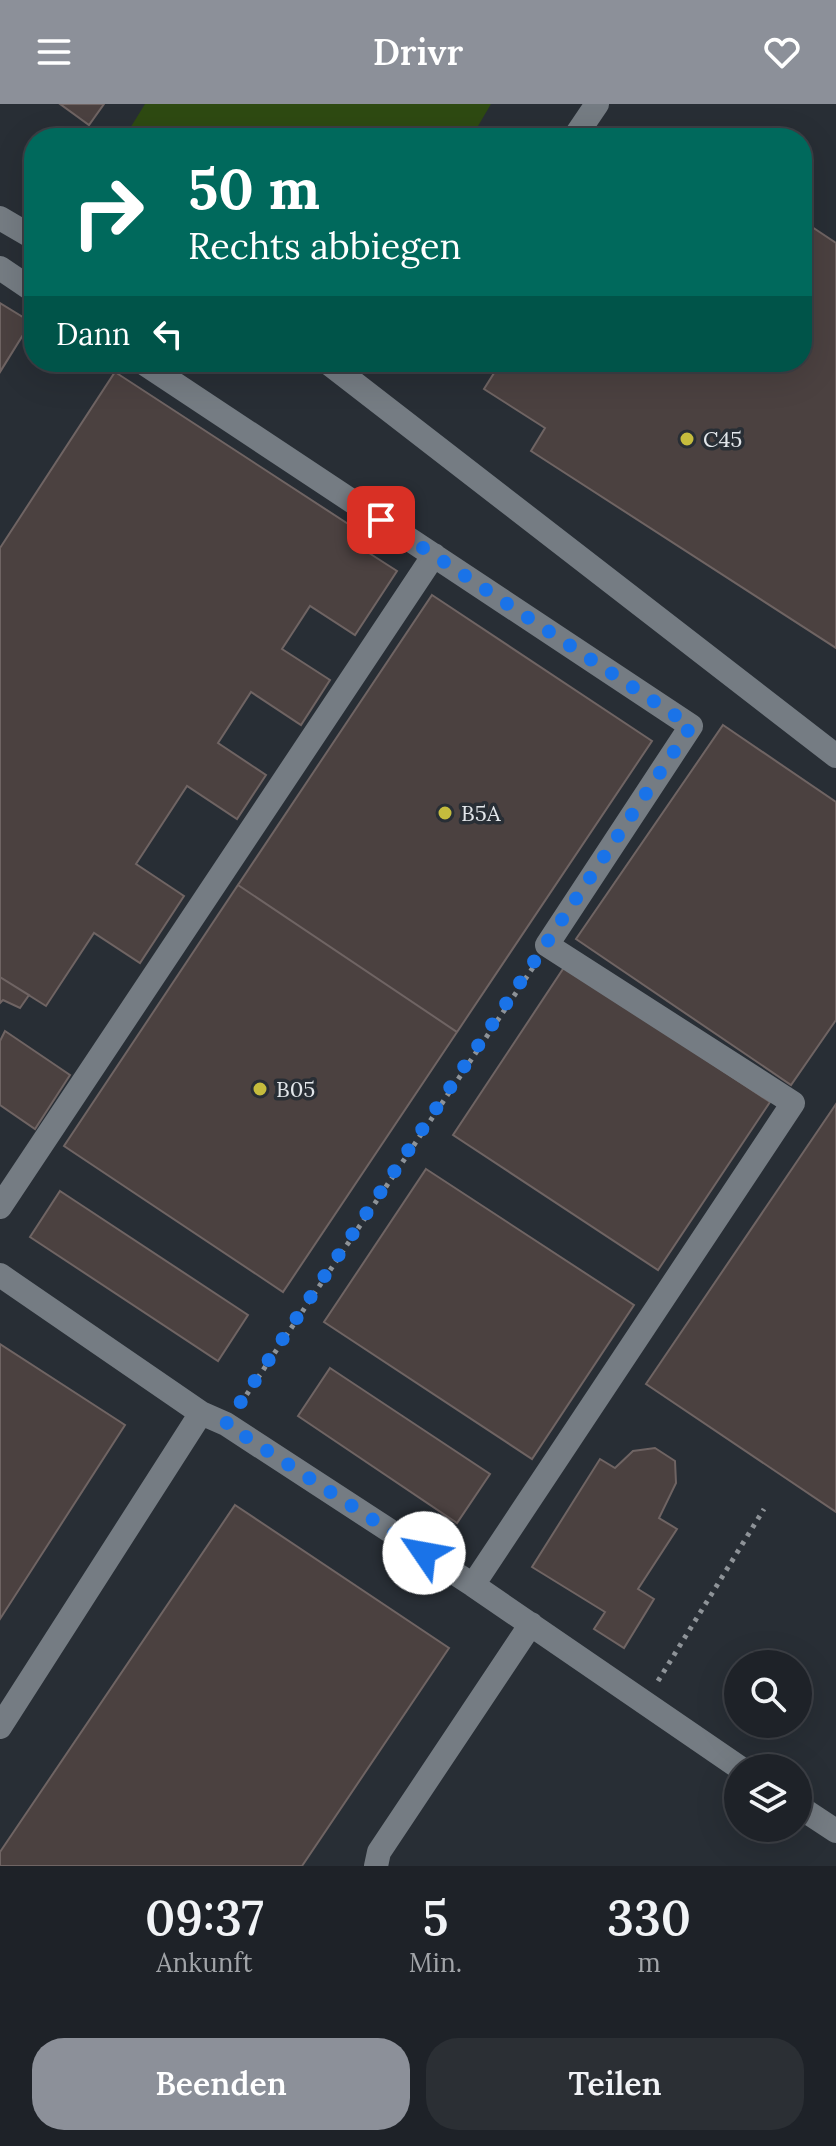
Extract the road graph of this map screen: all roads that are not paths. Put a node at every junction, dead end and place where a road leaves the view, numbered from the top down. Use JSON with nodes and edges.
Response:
{"nodes":[{"id":1,"x":597,"y":104,"type":"edge"},
{"id":2,"x":581,"y":128,"type":"edge"},
{"id":3,"x":0,"y":218,"type":"edge"},
{"id":4,"x":24,"y":232,"type":"edge"},
{"id":5,"x":0,"y":268,"type":"edge"},
{"id":6,"x":24,"y":284,"type":"edge"},
{"id":7,"x":157,"y":372,"type":"edge"},
{"id":8,"x":340,"y":372,"type":"edge"},
{"id":9,"x":434,"y":555,"type":"junction"},
{"id":10,"x":836,"y":756,"type":"edge"},
{"id":11,"x":0,"y":1207,"type":"edge"},
{"id":12,"x":0,"y":1275,"type":"edge"},
{"id":13,"x":201,"y":1413,"type":"junction"},
{"id":14,"x":473,"y":1585,"type":"junction"},
{"id":15,"x":531,"y":1624,"type":"junction"},
{"id":16,"x":0,"y":1727,"type":"edge"},
{"id":17,"x":724,"y":1757,"type":"edge"},
{"id":18,"x":812,"y":1815,"type":"edge"},
{"id":19,"x":836,"y":1831,"type":"edge"},
{"id":20,"x":376,"y":1866,"type":"edge"}],
"edges":[{"from":1,"to":2,"type":"street"},
{"from":3,"to":4,"type":"street"},
{"from":5,"to":6,"type":"street"},
{"from":7,"to":9,"type":"street"},
{"from":8,"to":10,"type":"street"},
{"from":9,"to":11,"type":"street"},
{"from":9,"to":14,"type":"street"},
{"from":12,"to":13,"type":"street"},
{"from":13,"to":14,"type":"street"},
{"from":13,"to":16,"type":"street"},
{"from":14,"to":15,"type":"street"},
{"from":15,"to":17,"type":"street"},
{"from":15,"to":20,"type":"street"},
{"from":18,"to":19,"type":"street"}]}
